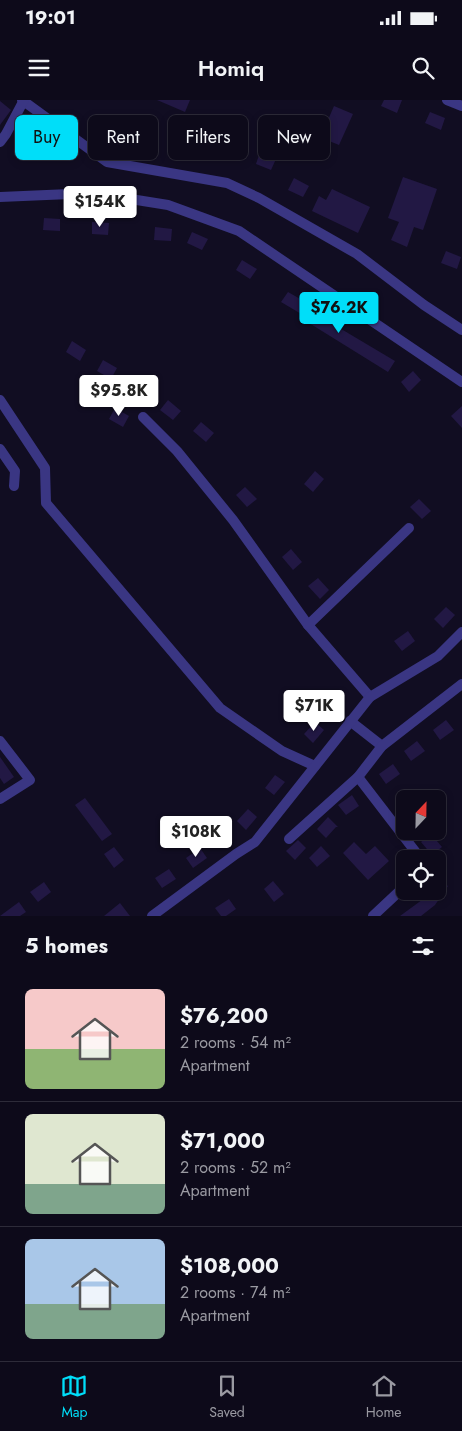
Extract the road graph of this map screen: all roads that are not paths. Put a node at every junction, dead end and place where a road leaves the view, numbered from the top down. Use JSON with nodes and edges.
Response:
{"nodes":[{"id":1,"x":23,"y":100,"type":"edge"},
{"id":2,"x":447,"y":100,"type":"edge"},
{"id":3,"x":462,"y":106,"type":"edge"},
{"id":4,"x":0,"y":142,"type":"edge"},
{"id":5,"x":0,"y":197,"type":"edge"},
{"id":6,"x":462,"y":330,"type":"edge"},
{"id":7,"x":462,"y":382,"type":"edge"},
{"id":8,"x":0,"y":400,"type":"edge"},
{"id":9,"x":143,"y":417,"type":"dead end"},
{"id":10,"x":0,"y":449,"type":"edge"},
{"id":11,"x":14,"y":486,"type":"dead end"},
{"id":12,"x":409,"y":528,"type":"dead end"},
{"id":13,"x":308,"y":625,"type":"junction"},
{"id":14,"x":462,"y":632,"type":"edge"},
{"id":15,"x":462,"y":684,"type":"edge"},
{"id":16,"x":370,"y":697,"type":"junction"},
{"id":17,"x":350,"y":721,"type":"junction"},
{"id":18,"x":0,"y":741,"type":"edge"},
{"id":19,"x":382,"y":746,"type":"junction"},
{"id":20,"x":316,"y":766,"type":"junction"},
{"id":21,"x":358,"y":777,"type":"junction"},
{"id":22,"x":0,"y":799,"type":"edge"},
{"id":23,"x":290,"y":839,"type":"dead end"},
{"id":24,"x":414,"y":850,"type":"edge"},
{"id":25,"x":396,"y":894,"type":"edge"},
{"id":26,"x":152,"y":916,"type":"edge"},
{"id":27,"x":373,"y":916,"type":"edge"}],
"edges":[{"from":1,"to":4,"type":"street"},
{"from":1,"to":6,"type":"street"},
{"from":2,"to":3,"type":"street"},
{"from":5,"to":7,"type":"street"},
{"from":8,"to":20,"type":"street"},
{"from":9,"to":13,"type":"street"},
{"from":10,"to":11,"type":"street"},
{"from":12,"to":13,"type":"street"},
{"from":13,"to":16,"type":"street"},
{"from":14,"to":16,"type":"street"},
{"from":15,"to":19,"type":"street"},
{"from":16,"to":17,"type":"street"},
{"from":17,"to":19,"type":"street"},
{"from":17,"to":20,"type":"street"},
{"from":18,"to":22,"type":"street"},
{"from":19,"to":21,"type":"street"},
{"from":20,"to":26,"type":"street"},
{"from":21,"to":23,"type":"street"},
{"from":21,"to":24,"type":"street"},
{"from":25,"to":27,"type":"street"}]}
